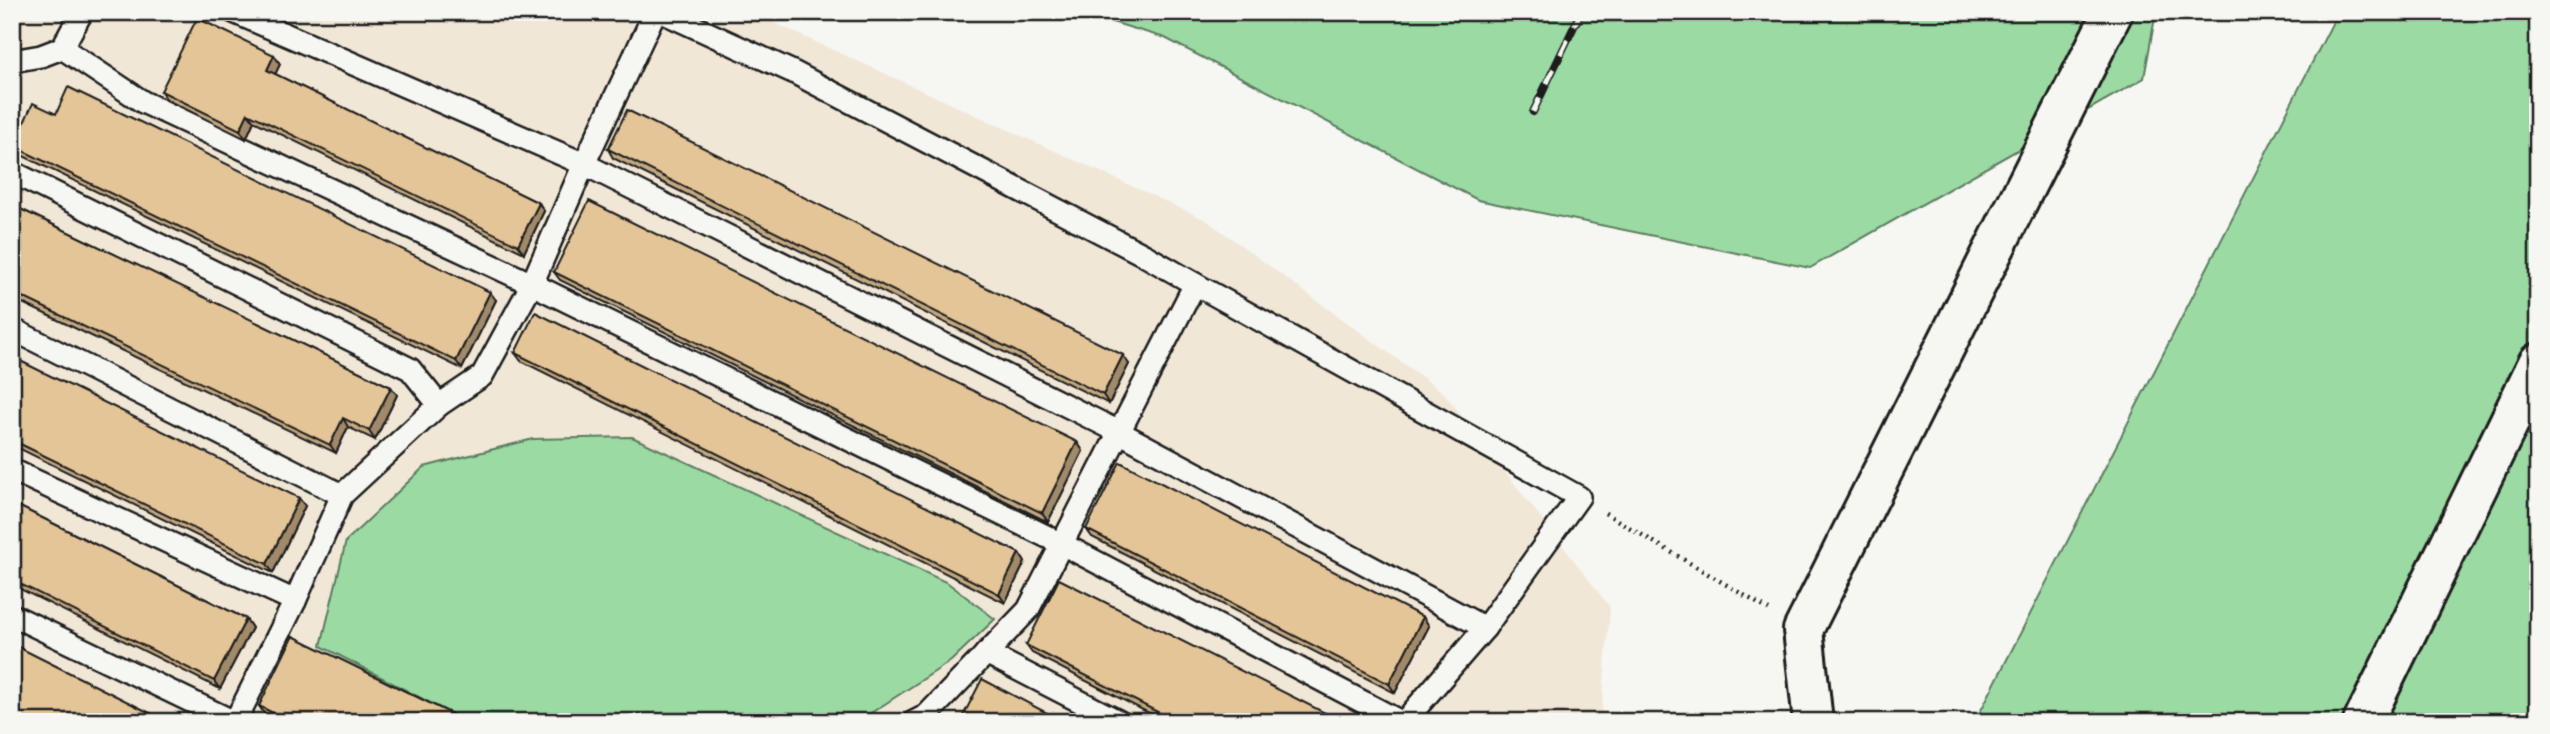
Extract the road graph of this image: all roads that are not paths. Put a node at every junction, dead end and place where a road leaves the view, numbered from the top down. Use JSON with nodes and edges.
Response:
{"nodes":[{"id":1,"x":82,"y":12,"type":"edge"},
{"id":2,"x":234,"y":12,"type":"edge"},
{"id":3,"x":655,"y":12,"type":"edge"},
{"id":4,"x":662,"y":12,"type":"edge"},
{"id":5,"x":2113,"y":12,"type":"edge"},
{"id":6,"x":62,"y":48,"type":"junction"},
{"id":7,"x":12,"y":61,"type":"edge"},
{"id":8,"x":584,"y":164,"type":"junction"},
{"id":9,"x":12,"y":172,"type":"edge"},
{"id":10,"x":532,"y":284,"type":"junction"},
{"id":11,"x":1195,"y":284,"type":"junction"},
{"id":12,"x":12,"y":328,"type":"edge"},
{"id":13,"x":2538,"y":363,"type":"edge"},
{"id":14,"x":439,"y":405,"type":"junction"},
{"id":15,"x":1119,"y":432,"type":"junction"},
{"id":16,"x":12,"y":470,"type":"edge"},
{"id":17,"x":342,"y":495,"type":"junction"},
{"id":18,"x":1062,"y":544,"type":"junction"},
{"id":19,"x":295,"y":601,"type":"junction"},
{"id":20,"x":12,"y":615,"type":"edge"},
{"id":21,"x":1486,"y":628,"type":"junction"},
{"id":22,"x":986,"y":653,"type":"junction"},
{"id":23,"x":234,"y":722,"type":"edge"},
{"id":24,"x":914,"y":722,"type":"edge"},
{"id":25,"x":1120,"y":722,"type":"edge"},
{"id":26,"x":1403,"y":722,"type":"edge"},
{"id":27,"x":1813,"y":722,"type":"edge"},
{"id":28,"x":2363,"y":722,"type":"edge"}],
"edges":[{"from":1,"to":6,"type":"lane"},
{"from":2,"to":8,"type":"lane"},
{"from":3,"to":8,"type":"lane"},
{"from":4,"to":11,"type":"lane"},
{"from":5,"to":27,"type":"street"},
{"from":6,"to":7,"type":"lane"},
{"from":6,"to":10,"type":"lane"},
{"from":8,"to":10,"type":"lane"},
{"from":8,"to":15,"type":"lane"},
{"from":9,"to":14,"type":"lane"},
{"from":10,"to":14,"type":"lane"},
{"from":10,"to":18,"type":"lane"},
{"from":11,"to":15,"type":"lane"},
{"from":11,"to":21,"type":"lane"},
{"from":12,"to":17,"type":"lane"},
{"from":13,"to":28,"type":"street"},
{"from":14,"to":17,"type":"lane"},
{"from":15,"to":18,"type":"lane"},
{"from":15,"to":21,"type":"lane"},
{"from":16,"to":19,"type":"lane"},
{"from":17,"to":19,"type":"lane"},
{"from":18,"to":22,"type":"lane"},
{"from":18,"to":26,"type":"lane"},
{"from":19,"to":23,"type":"lane"},
{"from":20,"to":23,"type":"lane"},
{"from":21,"to":26,"type":"lane"},
{"from":22,"to":24,"type":"lane"},
{"from":22,"to":25,"type":"lane"}]}
